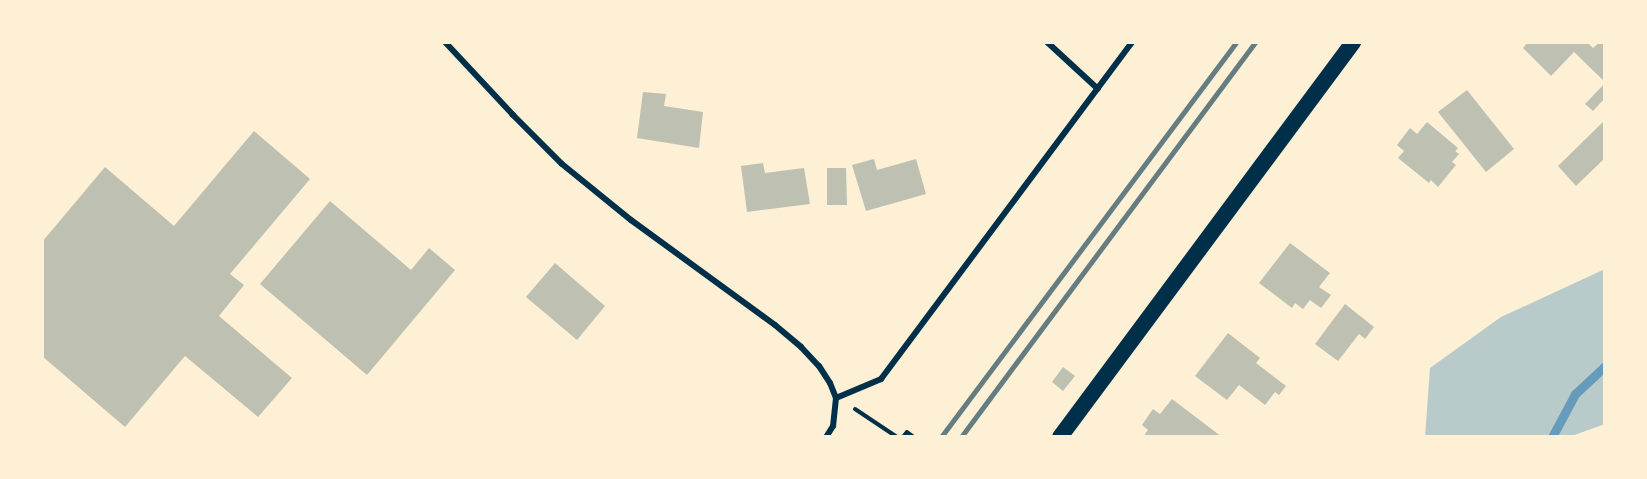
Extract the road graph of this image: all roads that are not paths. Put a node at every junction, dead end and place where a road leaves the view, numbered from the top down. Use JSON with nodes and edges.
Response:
{"nodes":[{"id":1,"x":446,"y":42,"type":"edge"},
{"id":2,"x":1047,"y":42,"type":"edge"},
{"id":3,"x":1132,"y":42,"type":"edge"},
{"id":4,"x":1353,"y":42,"type":"edge"},
{"id":5,"x":1098,"y":89,"type":"junction"},
{"id":6,"x":836,"y":398,"type":"junction"},
{"id":7,"x":826,"y":437,"type":"edge"},
{"id":8,"x":1060,"y":437,"type":"edge"}],
"edges":[{"from":1,"to":6,"type":"street"},
{"from":2,"to":5,"type":"street"},
{"from":3,"to":5,"type":"street"},
{"from":4,"to":8,"type":"highway"},
{"from":5,"to":6,"type":"street"},
{"from":6,"to":7,"type":"street"}]}
